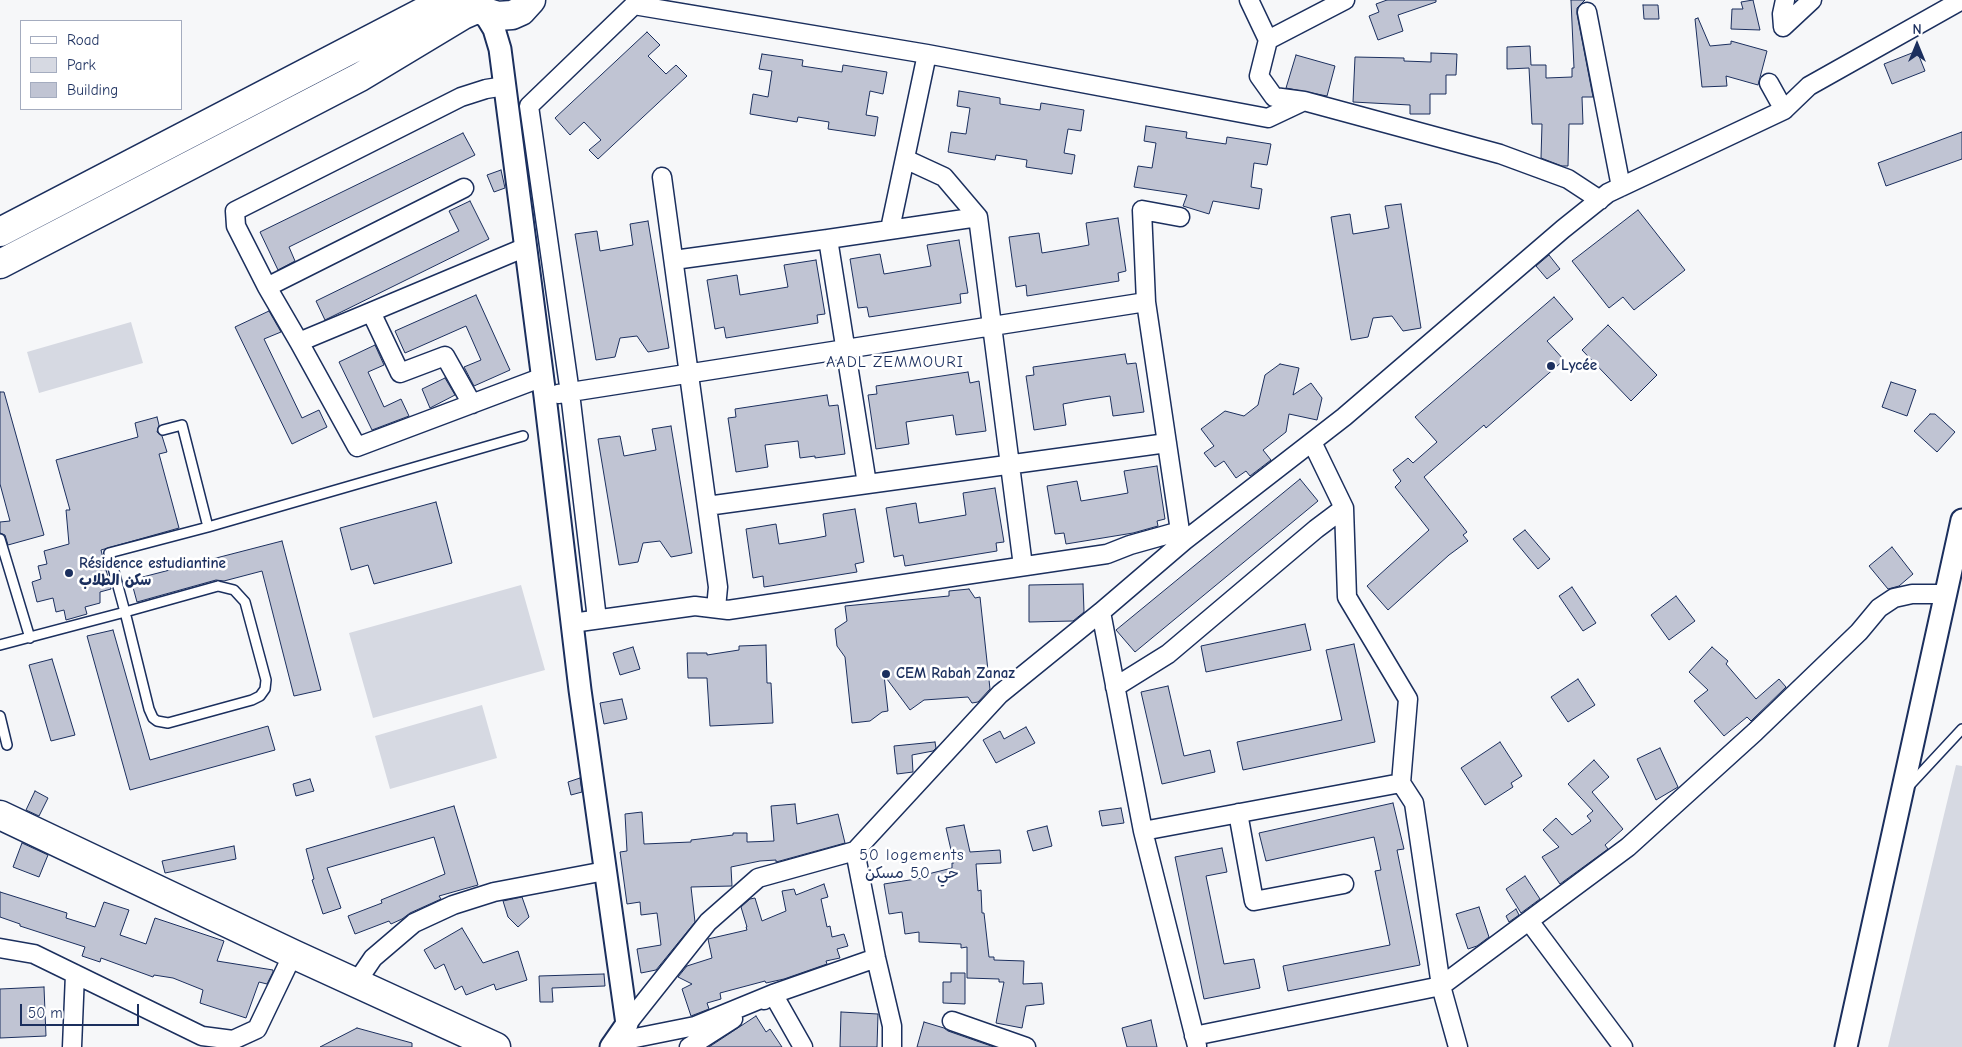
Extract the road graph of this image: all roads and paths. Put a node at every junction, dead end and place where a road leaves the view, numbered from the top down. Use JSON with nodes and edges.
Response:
{"nodes":[{"id":1,"x":446,"y":0,"type":"edge"},
{"id":2,"x":1249,"y":0,"type":"edge"},
{"id":3,"x":1345,"y":0,"type":"edge"},
{"id":4,"x":1785,"y":0,"type":"edge"},
{"id":5,"x":1812,"y":0,"type":"edge"},
{"id":6,"x":1962,"y":0,"type":"edge"},
{"id":7,"x":478,"y":6,"type":"edge"},
{"id":8,"x":521,"y":7,"type":"edge"},
{"id":9,"x":1587,"y":12,"type":"dead end"},
{"id":10,"x":1268,"y":40,"type":"junction"},
{"id":11,"x":500,"y":50,"type":"junction"},
{"id":12,"x":927,"y":54,"type":"junction"},
{"id":13,"x":1769,"y":83,"type":"dead end"},
{"id":14,"x":505,"y":86,"type":"junction"},
{"id":15,"x":1274,"y":97,"type":"junction"},
{"id":16,"x":1304,"y":101,"type":"junction"},
{"id":17,"x":1784,"y":110,"type":"junction"},
{"id":18,"x":1268,"y":118,"type":"junction"},
{"id":19,"x":905,"y":159,"type":"junction"},
{"id":20,"x":662,"y":177,"type":"dead end"},
{"id":21,"x":1620,"y":187,"type":"junction"},
{"id":22,"x":464,"y":188,"type":"dead end"},
{"id":23,"x":1600,"y":200,"type":"junction"},
{"id":24,"x":1180,"y":216,"type":"dead end"},
{"id":25,"x":978,"y":217,"type":"junction"},
{"id":26,"x":890,"y":230,"type":"junction"},
{"id":27,"x":0,"y":232,"type":"edge"},
{"id":28,"x":828,"y":240,"type":"junction"},
{"id":29,"x":526,"y":247,"type":"junction"},
{"id":30,"x":674,"y":260,"type":"junction"},
{"id":31,"x":0,"y":264,"type":"edge"},
{"id":32,"x":267,"y":287,"type":"junction"},
{"id":33,"x":1146,"y":302,"type":"junction"},
{"id":34,"x":371,"y":312,"type":"junction"},
{"id":35,"x":992,"y":326,"type":"junction"},
{"id":36,"x":299,"y":342,"type":"junction"},
{"id":37,"x":846,"y":350,"type":"junction"},
{"id":38,"x":689,"y":374,"type":"junction"},
{"id":39,"x":544,"y":387,"type":"junction"},
{"id":40,"x":570,"y":393,"type":"junction"},
{"id":41,"x":472,"y":404,"type":"junction"},
{"id":42,"x":163,"y":430,"type":"dead end"},
{"id":43,"x":523,"y":436,"type":"dead end"},
{"id":44,"x":1312,"y":442,"type":"junction"},
{"id":45,"x":1167,"y":443,"type":"junction"},
{"id":46,"x":1009,"y":464,"type":"junction"},
{"id":47,"x":867,"y":484,"type":"junction"},
{"id":48,"x":707,"y":506,"type":"junction"},
{"id":49,"x":1344,"y":508,"type":"junction"},
{"id":50,"x":1962,"y":520,"type":"edge"},
{"id":51,"x":208,"y":527,"type":"junction"},
{"id":52,"x":1182,"y":536,"type":"junction"},
{"id":53,"x":0,"y":539,"type":"edge"},
{"id":54,"x":2,"y":550,"type":"edge"},
{"id":55,"x":1023,"y":566,"type":"junction"},
{"id":56,"x":1946,"y":594,"type":"junction"},
{"id":57,"x":716,"y":608,"type":"junction"},
{"id":58,"x":125,"y":612,"type":"junction"},
{"id":59,"x":1101,"y":612,"type":"junction"},
{"id":60,"x":597,"y":619,"type":"junction"},
{"id":61,"x":572,"y":623,"type":"junction"},
{"id":62,"x":30,"y":638,"type":"junction"},
{"id":63,"x":0,"y":645,"type":"edge"},
{"id":64,"x":1116,"y":687,"type":"junction"},
{"id":65,"x":0,"y":716,"type":"edge"},
{"id":66,"x":1962,"y":729,"type":"edge"},
{"id":67,"x":7,"y":745,"type":"dead end"},
{"id":68,"x":1401,"y":783,"type":"junction"},
{"id":69,"x":1902,"y":794,"type":"junction"},
{"id":70,"x":1238,"y":813,"type":"junction"},
{"id":71,"x":0,"y":815,"type":"edge"},
{"id":72,"x":1143,"y":831,"type":"junction"},
{"id":73,"x":855,"y":851,"type":"junction"},
{"id":74,"x":606,"y":871,"type":"junction"},
{"id":75,"x":1344,"y":884,"type":"dead end"},
{"id":76,"x":1529,"y":921,"type":"junction"},
{"id":77,"x":0,"y":948,"type":"edge"},
{"id":78,"x":293,"y":954,"type":"junction"},
{"id":79,"x":876,"y":958,"type":"junction"},
{"id":80,"x":75,"y":974,"type":"junction"},
{"id":81,"x":356,"y":983,"type":"junction"},
{"id":82,"x":1441,"y":986,"type":"junction"},
{"id":83,"x":773,"y":994,"type":"junction"},
{"id":84,"x":952,"y":1021,"type":"dead end"},
{"id":85,"x":627,"y":1024,"type":"junction"},
{"id":86,"x":241,"y":1041,"type":"edge"},
{"id":87,"x":1196,"y":1042,"type":"edge"},
{"id":88,"x":613,"y":1044,"type":"edge"},
{"id":89,"x":483,"y":1045,"type":"edge"},
{"id":90,"x":72,"y":1047,"type":"edge"},
{"id":91,"x":689,"y":1047,"type":"edge"},
{"id":92,"x":803,"y":1047,"type":"edge"},
{"id":93,"x":892,"y":1047,"type":"edge"},
{"id":94,"x":1026,"y":1047,"type":"edge"},
{"id":95,"x":1458,"y":1047,"type":"edge"},
{"id":96,"x":1623,"y":1047,"type":"edge"},
{"id":97,"x":1846,"y":1047,"type":"edge"}],
"edges":[{"from":1,"to":27,"type":"main road"},
{"from":2,"to":10,"type":"street"},
{"from":3,"to":10,"type":"street"},
{"from":4,"to":5,"type":"street"},
{"from":6,"to":17,"type":"street"},
{"from":7,"to":8,"type":"main road"},
{"from":7,"to":11,"type":"street"},
{"from":7,"to":31,"type":"main road"},
{"from":8,"to":11,"type":"street"},
{"from":9,"to":21,"type":"street"},
{"from":10,"to":15,"type":"street"},
{"from":11,"to":14,"type":"street"},
{"from":12,"to":18,"type":"street"},
{"from":12,"to":19,"type":"street"},
{"from":12,"to":40,"type":"street"},
{"from":13,"to":17,"type":"street"},
{"from":14,"to":29,"type":"street"},
{"from":14,"to":32,"type":"street"},
{"from":15,"to":16,"type":"street"},
{"from":15,"to":18,"type":"street"},
{"from":16,"to":18,"type":"street"},
{"from":16,"to":23,"type":"street"},
{"from":17,"to":21,"type":"street"},
{"from":19,"to":25,"type":"street"},
{"from":19,"to":26,"type":"street"},
{"from":20,"to":30,"type":"street"},
{"from":21,"to":23,"type":"street"},
{"from":22,"to":32,"type":"street"},
{"from":23,"to":44,"type":"street"},
{"from":24,"to":33,"type":"street"},
{"from":25,"to":26,"type":"street"},
{"from":25,"to":35,"type":"street"},
{"from":26,"to":28,"type":"street"},
{"from":28,"to":30,"type":"street"},
{"from":28,"to":37,"type":"street"},
{"from":29,"to":34,"type":"street"},
{"from":29,"to":39,"type":"street"},
{"from":30,"to":38,"type":"street"},
{"from":32,"to":36,"type":"street"},
{"from":33,"to":35,"type":"street"},
{"from":33,"to":45,"type":"street"},
{"from":34,"to":36,"type":"street"},
{"from":34,"to":41,"type":"street"},
{"from":35,"to":37,"type":"street"},
{"from":35,"to":46,"type":"street"},
{"from":36,"to":41,"type":"street"},
{"from":37,"to":38,"type":"street"},
{"from":37,"to":47,"type":"street"},
{"from":38,"to":40,"type":"street"},
{"from":38,"to":48,"type":"street"},
{"from":39,"to":40,"type":"street"},
{"from":39,"to":41,"type":"street"},
{"from":39,"to":61,"type":"street"},
{"from":40,"to":60,"type":"street"},
{"from":42,"to":51,"type":"lane"},
{"from":43,"to":51,"type":"lane"},
{"from":44,"to":49,"type":"street"},
{"from":44,"to":52,"type":"street"},
{"from":45,"to":46,"type":"street"},
{"from":45,"to":52,"type":"street"},
{"from":46,"to":47,"type":"street"},
{"from":46,"to":55,"type":"street"},
{"from":47,"to":48,"type":"street"},
{"from":48,"to":57,"type":"street"},
{"from":49,"to":64,"type":"street"},
{"from":49,"to":68,"type":"street"},
{"from":50,"to":56,"type":"street"},
{"from":51,"to":58,"type":"lane"},
{"from":52,"to":55,"type":"street"},
{"from":52,"to":59,"type":"street"},
{"from":53,"to":54,"type":"lane"},
{"from":54,"to":62,"type":"lane"},
{"from":55,"to":57,"type":"street"},
{"from":56,"to":69,"type":"street"},
{"from":56,"to":76,"type":"street"},
{"from":57,"to":60,"type":"street"},
{"from":58,"to":58,"type":"lane"},
{"from":58,"to":62,"type":"lane"},
{"from":59,"to":64,"type":"street"},
{"from":59,"to":73,"type":"street"},
{"from":60,"to":61,"type":"street"},
{"from":61,"to":74,"type":"street"},
{"from":62,"to":63,"type":"lane"},
{"from":64,"to":72,"type":"street"},
{"from":65,"to":67,"type":"lane"},
{"from":66,"to":69,"type":"lane"},
{"from":68,"to":70,"type":"street"},
{"from":68,"to":82,"type":"street"},
{"from":69,"to":97,"type":"street"},
{"from":70,"to":72,"type":"street"},
{"from":70,"to":75,"type":"street"},
{"from":71,"to":78,"type":"main road"},
{"from":72,"to":87,"type":"street"},
{"from":73,"to":79,"type":"street"},
{"from":73,"to":85,"type":"street"},
{"from":74,"to":81,"type":"street"},
{"from":74,"to":85,"type":"street"},
{"from":76,"to":82,"type":"street"},
{"from":76,"to":96,"type":"street"},
{"from":77,"to":80,"type":"street"},
{"from":78,"to":81,"type":"main road"},
{"from":78,"to":86,"type":"street"},
{"from":79,"to":83,"type":"street"},
{"from":79,"to":93,"type":"street"},
{"from":80,"to":86,"type":"street"},
{"from":80,"to":90,"type":"street"},
{"from":81,"to":89,"type":"main road"},
{"from":82,"to":87,"type":"street"},
{"from":82,"to":95,"type":"street"},
{"from":83,"to":88,"type":"street"},
{"from":83,"to":91,"type":"street"},
{"from":83,"to":92,"type":"street"},
{"from":84,"to":94,"type":"street"},
{"from":85,"to":88,"type":"street"}]}
